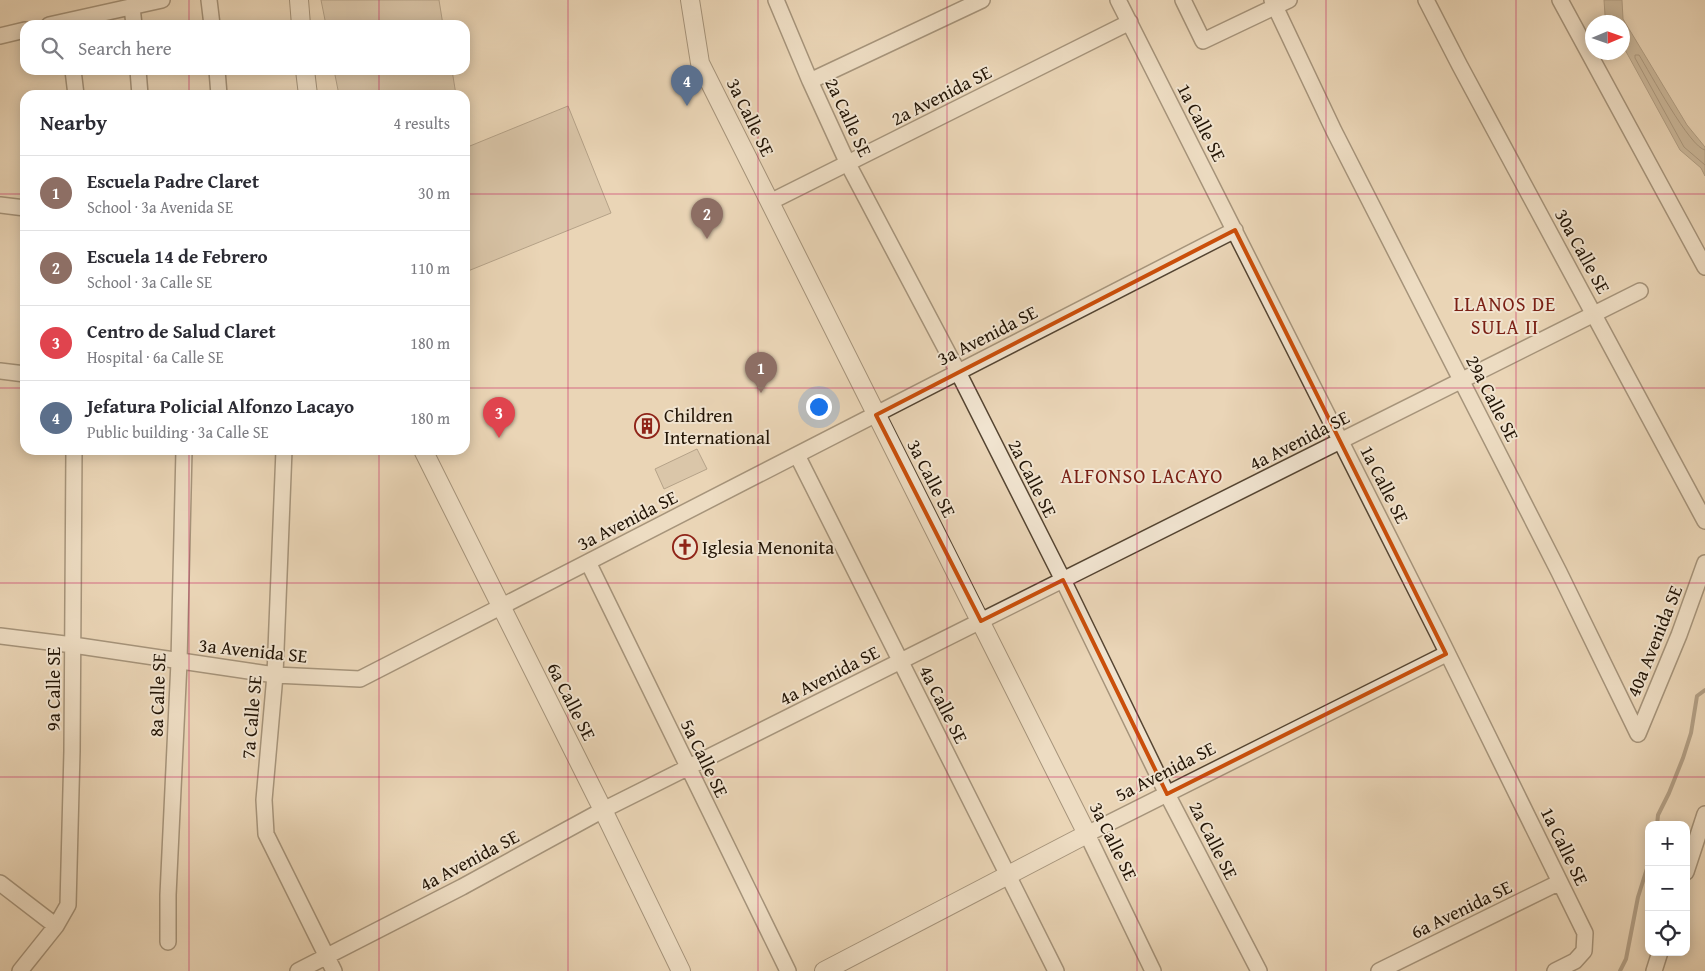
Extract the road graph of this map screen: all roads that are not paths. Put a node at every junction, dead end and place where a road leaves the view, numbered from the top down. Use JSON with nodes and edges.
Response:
{"nodes":[{"id":1,"x":162,"y":0,"type":"edge"},
{"id":2,"x":209,"y":0,"type":"edge"},
{"id":3,"x":299,"y":0,"type":"edge"},
{"id":4,"x":690,"y":0,"type":"edge"},
{"id":5,"x":776,"y":0,"type":"edge"},
{"id":6,"x":982,"y":0,"type":"edge"},
{"id":7,"x":1118,"y":0,"type":"edge"},
{"id":8,"x":1183,"y":0,"type":"edge"},
{"id":9,"x":1426,"y":0,"type":"edge"},
{"id":10,"x":1560,"y":0,"type":"edge"},
{"id":11,"x":1279,"y":2,"type":"edge"},
{"id":12,"x":132,"y":6,"type":"junction"},
{"id":13,"x":79,"y":20,"type":"edge"},
{"id":14,"x":133,"y":20,"type":"edge"},
{"id":15,"x":211,"y":20,"type":"edge"},
{"id":16,"x":301,"y":20,"type":"edge"},
{"id":17,"x":1130,"y":22,"type":"junction"},
{"id":18,"x":20,"y":31,"type":"edge"},
{"id":19,"x":0,"y":36,"type":"edge"},
{"id":20,"x":74,"y":75,"type":"edge"},
{"id":21,"x":138,"y":75,"type":"edge"},
{"id":22,"x":217,"y":75,"type":"edge"},
{"id":23,"x":306,"y":75,"type":"edge"},
{"id":24,"x":810,"y":81,"type":"junction"},
{"id":25,"x":75,"y":90,"type":"edge"},
{"id":26,"x":140,"y":90,"type":"edge"},
{"id":27,"x":219,"y":90,"type":"edge"},
{"id":28,"x":307,"y":90,"type":"edge"},
{"id":29,"x":848,"y":164,"type":"junction"},
{"id":30,"x":770,"y":202,"type":"junction"},
{"id":31,"x":0,"y":205,"type":"edge"},
{"id":32,"x":20,"y":207,"type":"edge"},
{"id":33,"x":1235,"y":230,"type":"junction"},
{"id":34,"x":1705,"y":267,"type":"edge"},
{"id":35,"x":1640,"y":291,"type":"dead end"},
{"id":36,"x":1594,"y":314,"type":"junction"},
{"id":37,"x":0,"y":371,"type":"edge"},
{"id":38,"x":958,"y":372,"type":"junction"},
{"id":39,"x":20,"y":373,"type":"edge"},
{"id":40,"x":1461,"y":381,"type":"junction"},
{"id":41,"x":876,"y":414,"type":"junction"},
{"id":42,"x":1341,"y":441,"type":"junction"},
{"id":43,"x":74,"y":455,"type":"edge"},
{"id":44,"x":184,"y":455,"type":"edge"},
{"id":45,"x":284,"y":455,"type":"edge"},
{"id":46,"x":425,"y":455,"type":"edge"},
{"id":47,"x":797,"y":455,"type":"junction"},
{"id":48,"x":1705,"y":521,"type":"edge"},
{"id":49,"x":588,"y":562,"type":"junction"},
{"id":50,"x":1705,"y":563,"type":"edge"},
{"id":51,"x":1062,"y":580,"type":"junction"},
{"id":52,"x":501,"y":607,"type":"junction"},
{"id":53,"x":981,"y":621,"type":"junction"},
{"id":54,"x":0,"y":636,"type":"edge"},
{"id":55,"x":73,"y":645,"type":"junction"},
{"id":56,"x":1446,"y":654,"type":"junction"},
{"id":57,"x":901,"y":661,"type":"junction"},
{"id":58,"x":179,"y":662,"type":"junction"},
{"id":59,"x":275,"y":675,"type":"junction"},
{"id":60,"x":1638,"y":734,"type":"joint"},
{"id":61,"x":687,"y":768,"type":"junction"},
{"id":62,"x":1167,"y":794,"type":"junction"},
{"id":63,"x":603,"y":810,"type":"junction"},
{"id":64,"x":1705,"y":814,"type":"edge"},
{"id":65,"x":1087,"y":834,"type":"junction"},
{"id":66,"x":1688,"y":866,"type":"edge"},
{"id":67,"x":1008,"y":875,"type":"junction"},
{"id":68,"x":1560,"y":882,"type":"junction"},
{"id":69,"x":0,"y":883,"type":"edge"},
{"id":70,"x":56,"y":926,"type":"junction"},
{"id":71,"x":168,"y":942,"type":"dead end"},
{"id":72,"x":1659,"y":956,"type":"edge"},
{"id":73,"x":327,"y":957,"type":"junction"},
{"id":74,"x":20,"y":971,"type":"edge"},
{"id":75,"x":298,"y":971,"type":"edge"},
{"id":76,"x":334,"y":971,"type":"edge"},
{"id":77,"x":681,"y":971,"type":"edge"},
{"id":78,"x":788,"y":971,"type":"edge"},
{"id":79,"x":824,"y":971,"type":"edge"},
{"id":80,"x":1056,"y":971,"type":"edge"},
{"id":81,"x":1153,"y":971,"type":"edge"},
{"id":82,"x":1259,"y":971,"type":"edge"},
{"id":83,"x":1379,"y":971,"type":"edge"},
{"id":84,"x":1555,"y":971,"type":"edge"},
{"id":85,"x":1654,"y":971,"type":"edge"}],
"edges":[{"from":1,"to":12,"type":"street"},
{"from":2,"to":15,"type":"street"},
{"from":3,"to":16,"type":"street"},
{"from":4,"to":30,"type":"street","name":"3a Calle SE"},
{"from":5,"to":24,"type":"street","name":"2a Calle SE"},
{"from":6,"to":24,"type":"street"},
{"from":7,"to":17,"type":"street","name":"1a Calle SE"},
{"from":8,"to":11,"type":"street"},
{"from":9,"to":36,"type":"street","name":"30a Calle SE"},
{"from":10,"to":34,"type":"street"},
{"from":11,"to":40,"type":"street","name":"29a Calle SE"},
{"from":12,"to":13,"type":"street"},
{"from":12,"to":14,"type":"street"},
{"from":17,"to":29,"type":"street","name":"2a Avenida SE"},
{"from":17,"to":33,"type":"street","name":"1a Calle SE"},
{"from":18,"to":19,"type":"street"},
{"from":20,"to":25,"type":"street"},
{"from":21,"to":26,"type":"street"},
{"from":22,"to":27,"type":"street"},
{"from":23,"to":28,"type":"street"},
{"from":24,"to":29,"type":"street","name":"2a Calle SE"},
{"from":29,"to":30,"type":"street","name":"2a Avenida SE"},
{"from":29,"to":38,"type":"street","name":"2a Calle SE"},
{"from":30,"to":41,"type":"street","name":"3a Calle SE"},
{"from":31,"to":32,"type":"street"},
{"from":33,"to":38,"type":"street","name":"3a Avenida SE"},
{"from":33,"to":42,"type":"street","name":"1a Calle SE"},
{"from":35,"to":36,"type":"street","name":"4a Avenida SE"},
{"from":36,"to":40,"type":"street","name":"4a Avenida SE"},
{"from":36,"to":48,"type":"street","name":"30a Calle SE"},
{"from":37,"to":39,"type":"street"},
{"from":38,"to":41,"type":"street","name":"3a Avenida SE"},
{"from":38,"to":51,"type":"street","name":"2a Calle SE"},
{"from":40,"to":42,"type":"street","name":"4a Avenida SE"},
{"from":40,"to":60,"type":"street","name":"29a Calle SE"},
{"from":41,"to":47,"type":"street","name":"3a Avenida SE"},
{"from":41,"to":53,"type":"street","name":"3a Calle SE"},
{"from":42,"to":51,"type":"street","name":"4a Avenida SE"},
{"from":42,"to":56,"type":"street","name":"1a Calle SE"},
{"from":43,"to":55,"type":"street","name":"9a Calle SE"},
{"from":44,"to":58,"type":"street","name":"8a Calle SE"},
{"from":45,"to":59,"type":"street","name":"7a Calle SE"},
{"from":46,"to":52,"type":"street","name":"6a Calle SE"},
{"from":47,"to":49,"type":"street","name":"3a Avenida SE"},
{"from":47,"to":57,"type":"street","name":"4a Calle SE"},
{"from":49,"to":52,"type":"street","name":"3a Avenida SE"},
{"from":49,"to":61,"type":"street","name":"5a Calle SE"},
{"from":50,"to":60,"type":"street","name":"40a Avenida SE"},
{"from":51,"to":53,"type":"street","name":"4a Avenida SE"},
{"from":51,"to":62,"type":"street","name":"2a Calle SE"},
{"from":52,"to":59,"type":"street","name":"3a Avenida SE"},
{"from":52,"to":63,"type":"street","name":"6a Calle SE"},
{"from":53,"to":57,"type":"street","name":"4a Avenida SE"},
{"from":53,"to":65,"type":"street","name":"3a Calle SE"},
{"from":54,"to":55,"type":"street","name":"3a Avenida SE"},
{"from":55,"to":58,"type":"street","name":"3a Avenida SE"},
{"from":55,"to":70,"type":"street","name":"9a Calle SE"},
{"from":56,"to":62,"type":"street","name":"5a Avenida SE"},
{"from":56,"to":68,"type":"street","name":"1a Calle SE"},
{"from":57,"to":61,"type":"street","name":"4a Avenida SE"},
{"from":57,"to":67,"type":"street","name":"4a Calle SE"},
{"from":58,"to":59,"type":"street","name":"3a Avenida SE"},
{"from":58,"to":71,"type":"street","name":"8a Calle SE"},
{"from":59,"to":73,"type":"street","name":"7a Calle SE"},
{"from":61,"to":63,"type":"street","name":"4a Avenida SE"},
{"from":61,"to":78,"type":"street","name":"5a Calle SE"},
{"from":62,"to":65,"type":"street","name":"5a Avenida SE"},
{"from":62,"to":82,"type":"street","name":"2a Calle SE"},
{"from":63,"to":73,"type":"street","name":"4a Avenida SE"},
{"from":63,"to":77,"type":"street","name":"6a Calle SE"},
{"from":64,"to":66,"type":"street"},
{"from":65,"to":67,"type":"street","name":"5a Avenida SE"},
{"from":65,"to":81,"type":"street","name":"3a Calle SE"},
{"from":67,"to":79,"type":"street","name":"5a Avenida SE"},
{"from":67,"to":80,"type":"street","name":"4a Calle SE"},
{"from":68,"to":83,"type":"street","name":"6a Avenida SE"},
{"from":68,"to":84,"type":"street","name":"1a Calle SE"},
{"from":69,"to":70,"type":"street"},
{"from":70,"to":74,"type":"street","name":"9a Calle SE"},
{"from":72,"to":85,"type":"street"},
{"from":73,"to":75,"type":"street","name":"4a Avenida SE"},
{"from":73,"to":76,"type":"street","name":"7a Calle SE"}]}
